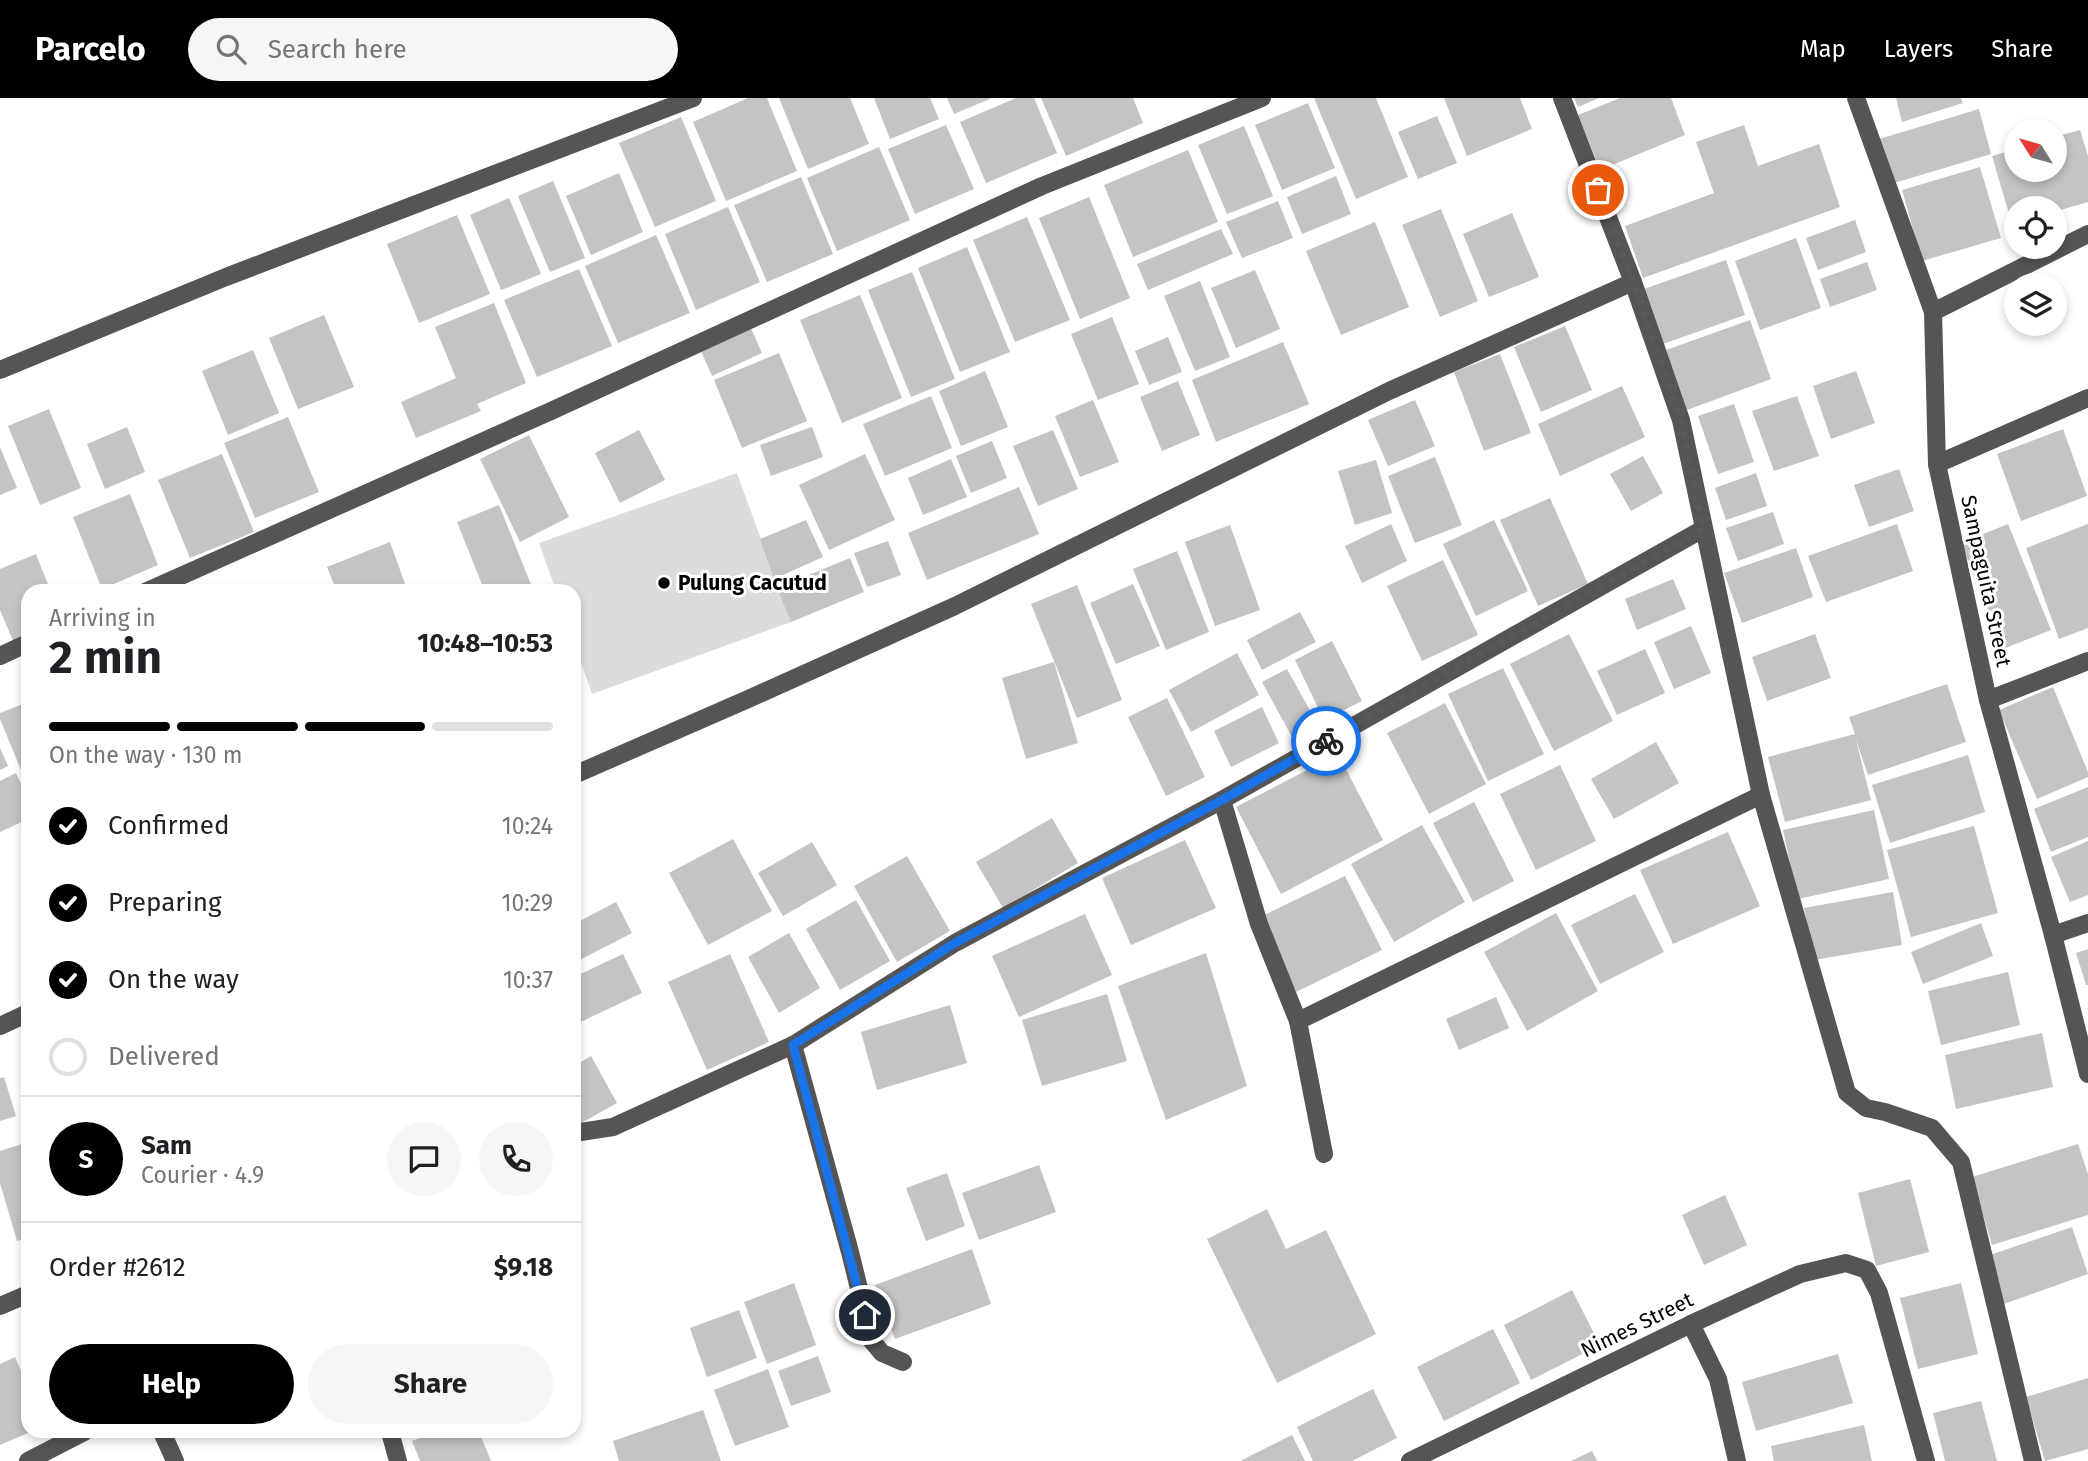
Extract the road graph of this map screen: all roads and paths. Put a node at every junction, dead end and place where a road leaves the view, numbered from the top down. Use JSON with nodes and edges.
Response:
{"nodes":[{"id":1,"x":693,"y":98,"type":"edge"},
{"id":2,"x":1262,"y":98,"type":"edge"},
{"id":3,"x":1562,"y":98,"type":"edge"},
{"id":4,"x":1856,"y":98,"type":"edge"},
{"id":5,"x":2088,"y":234,"type":"edge"},
{"id":6,"x":1633,"y":282,"type":"junction"},
{"id":7,"x":1933,"y":312,"type":"junction"},
{"id":8,"x":0,"y":370,"type":"edge"},
{"id":9,"x":2088,"y":398,"type":"edge"},
{"id":10,"x":1937,"y":464,"type":"junction"},
{"id":11,"x":1703,"y":529,"type":"junction"},
{"id":12,"x":163,"y":584,"type":"edge"},
{"id":13,"x":21,"y":646,"type":"edge"},
{"id":14,"x":0,"y":656,"type":"edge"},
{"id":15,"x":2088,"y":661,"type":"edge"},
{"id":16,"x":1989,"y":700,"type":"junction"},
{"id":17,"x":581,"y":772,"type":"edge"},
{"id":18,"x":1762,"y":795,"type":"junction"},
{"id":19,"x":1222,"y":800,"type":"junction"},
{"id":20,"x":2088,"y":923,"type":"edge"},
{"id":21,"x":2053,"y":935,"type":"junction"},
{"id":22,"x":21,"y":1016,"type":"edge"},
{"id":23,"x":1298,"y":1021,"type":"junction"},
{"id":24,"x":0,"y":1026,"type":"edge"},
{"id":25,"x":793,"y":1045,"type":"junction"},
{"id":26,"x":2088,"y":1074,"type":"edge"},
{"id":27,"x":581,"y":1132,"type":"edge"},
{"id":28,"x":1324,"y":1154,"type":"dead end"},
{"id":29,"x":21,"y":1297,"type":"edge"},
{"id":30,"x":0,"y":1306,"type":"edge"},
{"id":31,"x":1692,"y":1324,"type":"junction"},
{"id":32,"x":903,"y":1362,"type":"dead end"},
{"id":33,"x":72,"y":1438,"type":"edge"},
{"id":34,"x":165,"y":1438,"type":"edge"},
{"id":35,"x":392,"y":1438,"type":"edge"},
{"id":36,"x":28,"y":1461,"type":"edge"},
{"id":37,"x":175,"y":1461,"type":"edge"},
{"id":38,"x":398,"y":1461,"type":"edge"},
{"id":39,"x":1410,"y":1461,"type":"edge"},
{"id":40,"x":1737,"y":1461,"type":"edge"},
{"id":41,"x":1926,"y":1461,"type":"edge"},
{"id":42,"x":2033,"y":1461,"type":"edge"}],
"edges":[{"from":1,"to":8,"type":"street"},
{"from":2,"to":12,"type":"street"},
{"from":3,"to":6,"type":"street"},
{"from":4,"to":7,"type":"street","name":"Sampaguita Street"},
{"from":5,"to":7,"type":"street"},
{"from":6,"to":11,"type":"street"},
{"from":6,"to":17,"type":"street"},
{"from":7,"to":10,"type":"street","name":"Sampaguita Street"},
{"from":9,"to":10,"type":"street"},
{"from":10,"to":16,"type":"street","name":"Sampaguita Street"},
{"from":11,"to":18,"type":"street"},
{"from":11,"to":19,"type":"street"},
{"from":13,"to":14,"type":"street"},
{"from":15,"to":16,"type":"street"},
{"from":16,"to":21,"type":"street","name":"Sampaguita Street"},
{"from":18,"to":23,"type":"street"},
{"from":18,"to":42,"type":"street"},
{"from":19,"to":23,"type":"street"},
{"from":19,"to":25,"type":"street"},
{"from":20,"to":21,"type":"street"},
{"from":21,"to":26,"type":"street","name":"Sampaguita Street"},
{"from":22,"to":24,"type":"street"},
{"from":23,"to":28,"type":"street"},
{"from":25,"to":27,"type":"street"},
{"from":25,"to":32,"type":"street"},
{"from":29,"to":30,"type":"street"},
{"from":31,"to":39,"type":"street","name":"Nimes Street"},
{"from":31,"to":40,"type":"street"},
{"from":31,"to":41,"type":"street","name":"Nimes Street"},
{"from":33,"to":36,"type":"street"},
{"from":34,"to":37,"type":"street"},
{"from":35,"to":38,"type":"street"}]}
